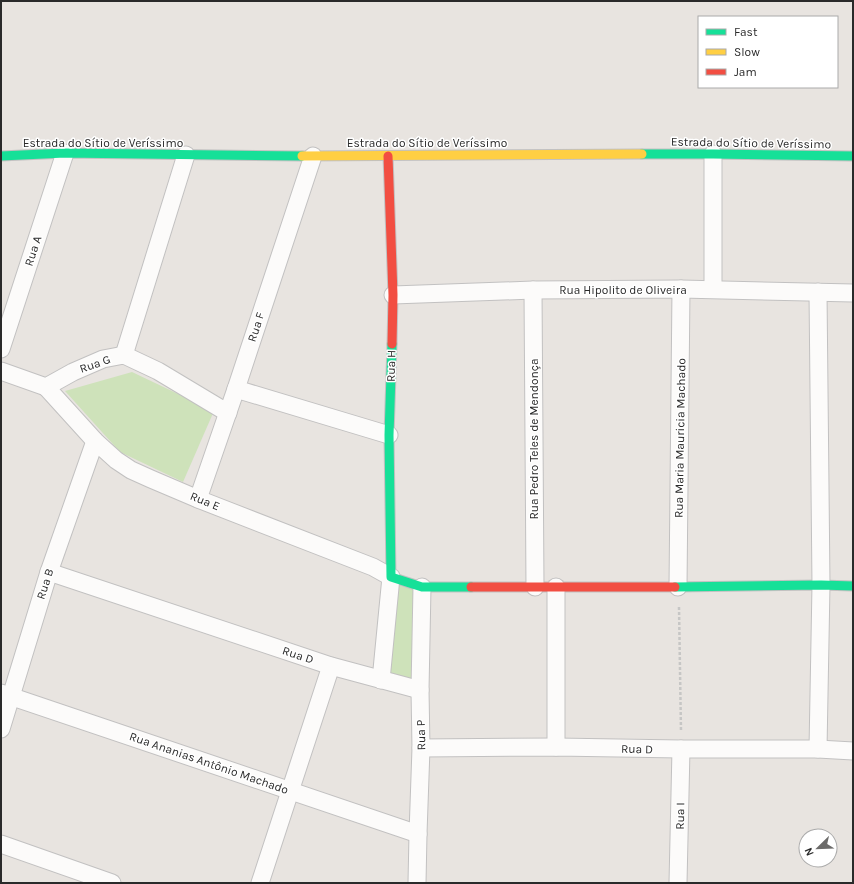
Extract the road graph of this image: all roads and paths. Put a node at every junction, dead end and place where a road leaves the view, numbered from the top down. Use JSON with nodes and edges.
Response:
{"nodes":[{"id":1,"x":65,"y":153,"type":"junction"},
{"id":2,"x":713,"y":154,"type":"junction"},
{"id":3,"x":186,"y":155,"type":"junction"},
{"id":4,"x":1,"y":156,"type":"edge"},
{"id":5,"x":313,"y":156,"type":"junction"},
{"id":6,"x":388,"y":156,"type":"junction"},
{"id":7,"x":853,"y":156,"type":"edge"},
{"id":8,"x":681,"y":289,"type":"junction"},
{"id":9,"x":713,"y":289,"type":"junction"},
{"id":10,"x":533,"y":290,"type":"junction"},
{"id":11,"x":818,"y":292,"type":"junction"},
{"id":12,"x":853,"y":293,"type":"edge"},
{"id":13,"x":392,"y":295,"type":"junction"},
{"id":14,"x":1,"y":349,"type":"edge"},
{"id":15,"x":124,"y":355,"type":"junction"},
{"id":16,"x":1,"y":371,"type":"edge"},
{"id":17,"x":46,"y":387,"type":"junction"},
{"id":18,"x":236,"y":389,"type":"junction"},
{"id":19,"x":228,"y":413,"type":"junction"},
{"id":20,"x":389,"y":435,"type":"junction"},
{"id":21,"x":94,"y":441,"type":"junction"},
{"id":22,"x":198,"y":499,"type":"junction"},
{"id":23,"x":49,"y":572,"type":"junction"},
{"id":24,"x":391,"y":576,"type":"junction"},
{"id":25,"x":422,"y":586,"type":"junction"},
{"id":26,"x":821,"y":586,"type":"junction"},
{"id":27,"x":853,"y":586,"type":"edge"},
{"id":28,"x":535,"y":587,"type":"junction"},
{"id":29,"x":556,"y":587,"type":"junction"},
{"id":30,"x":678,"y":587,"type":"junction"},
{"id":31,"x":331,"y":666,"type":"junction"},
{"id":32,"x":381,"y":680,"type":"junction"},
{"id":33,"x":420,"y":690,"type":"junction"},
{"id":34,"x":6,"y":694,"type":"edge"},
{"id":35,"x":1,"y":729,"type":"edge"},
{"id":36,"x":556,"y":747,"type":"junction"},
{"id":37,"x":421,"y":748,"type":"junction"},
{"id":38,"x":682,"y":749,"type":"junction"},
{"id":39,"x":818,"y":750,"type":"junction"},
{"id":40,"x":853,"y":751,"type":"edge"},
{"id":41,"x":290,"y":791,"type":"junction"},
{"id":42,"x":418,"y":834,"type":"junction"},
{"id":43,"x":1,"y":844,"type":"edge"},
{"id":44,"x":112,"y":883,"type":"edge"},
{"id":45,"x":260,"y":883,"type":"edge"},
{"id":46,"x":417,"y":883,"type":"edge"},
{"id":47,"x":678,"y":883,"type":"edge"}],
"edges":[{"from":1,"to":3,"type":"street","name":"Estrada do Sítio de Veríssimo"},
{"from":1,"to":4,"type":"street","name":"Estrada do Sítio de Veríssimo"},
{"from":1,"to":14,"type":"street","name":"Rua A"},
{"from":2,"to":6,"type":"street","name":"Estrada do Sítio de Veríssimo"},
{"from":2,"to":7,"type":"street","name":"Estrada do Sítio de Veríssimo"},
{"from":2,"to":9,"type":"street"},
{"from":3,"to":5,"type":"street","name":"Estrada do Sítio de Veríssimo"},
{"from":3,"to":15,"type":"street"},
{"from":5,"to":6,"type":"street","name":"Estrada do Sítio de Veríssimo"},
{"from":5,"to":18,"type":"street","name":"Rua F"},
{"from":6,"to":13,"type":"street","name":"Rua H"},
{"from":8,"to":9,"type":"street","name":"Rua Hipolito de Oliveira"},
{"from":8,"to":10,"type":"street","name":"Rua Hipolito de Oliveira"},
{"from":8,"to":30,"type":"street","name":"Rua Maria Mauricia Machado"},
{"from":9,"to":11,"type":"street","name":"Rua Hipolito de Oliveira"},
{"from":10,"to":13,"type":"street","name":"Rua Hipolito de Oliveira"},
{"from":10,"to":28,"type":"street","name":"Rua Pedro Teles de Mendonça"},
{"from":11,"to":12,"type":"street","name":"Rua Hipolito de Oliveira"},
{"from":11,"to":26,"type":"street"},
{"from":13,"to":20,"type":"street","name":"Rua H"},
{"from":15,"to":17,"type":"street","name":"Rua G"},
{"from":15,"to":19,"type":"street","name":"Rua G"},
{"from":16,"to":17,"type":"street"},
{"from":17,"to":21,"type":"street","name":"Rua E"},
{"from":18,"to":19,"type":"street","name":"Rua F"},
{"from":18,"to":20,"type":"street"},
{"from":19,"to":22,"type":"street","name":"Rua F"},
{"from":20,"to":24,"type":"street","name":"Rua H"},
{"from":21,"to":22,"type":"street","name":"Rua E"},
{"from":21,"to":23,"type":"street","name":"Rua B"},
{"from":22,"to":24,"type":"street","name":"Rua E"},
{"from":23,"to":31,"type":"street","name":"Rua D"},
{"from":23,"to":34,"type":"street","name":"Rua B"},
{"from":24,"to":25,"type":"street"},
{"from":24,"to":32,"type":"street","name":"Rua H"},
{"from":25,"to":28,"type":"street"},
{"from":25,"to":33,"type":"street","name":"Rua P"},
{"from":26,"to":27,"type":"street"},
{"from":26,"to":30,"type":"street"},
{"from":26,"to":39,"type":"street"},
{"from":28,"to":29,"type":"street"},
{"from":29,"to":30,"type":"street"},
{"from":29,"to":36,"type":"street"},
{"from":30,"to":38,"type":"path"},
{"from":31,"to":32,"type":"street","name":"Rua D"},
{"from":31,"to":41,"type":"street"},
{"from":32,"to":33,"type":"street","name":"Rua D"},
{"from":33,"to":37,"type":"street","name":"Rua P"},
{"from":34,"to":35,"type":"street","name":"Rua B"},
{"from":34,"to":41,"type":"street","name":"Rua Ananias Antônio Machado"},
{"from":36,"to":37,"type":"street","name":"Rua D"},
{"from":36,"to":38,"type":"street","name":"Rua D"},
{"from":37,"to":42,"type":"street","name":"Rua P"},
{"from":38,"to":39,"type":"street","name":"Rua D"},
{"from":38,"to":47,"type":"street","name":"Rua I"},
{"from":39,"to":40,"type":"street","name":"Rua D"},
{"from":41,"to":42,"type":"street","name":"Rua Ananias Antônio Machado"},
{"from":41,"to":45,"type":"street"},
{"from":42,"to":46,"type":"street","name":"Rua P"},
{"from":43,"to":44,"type":"street"}]}
